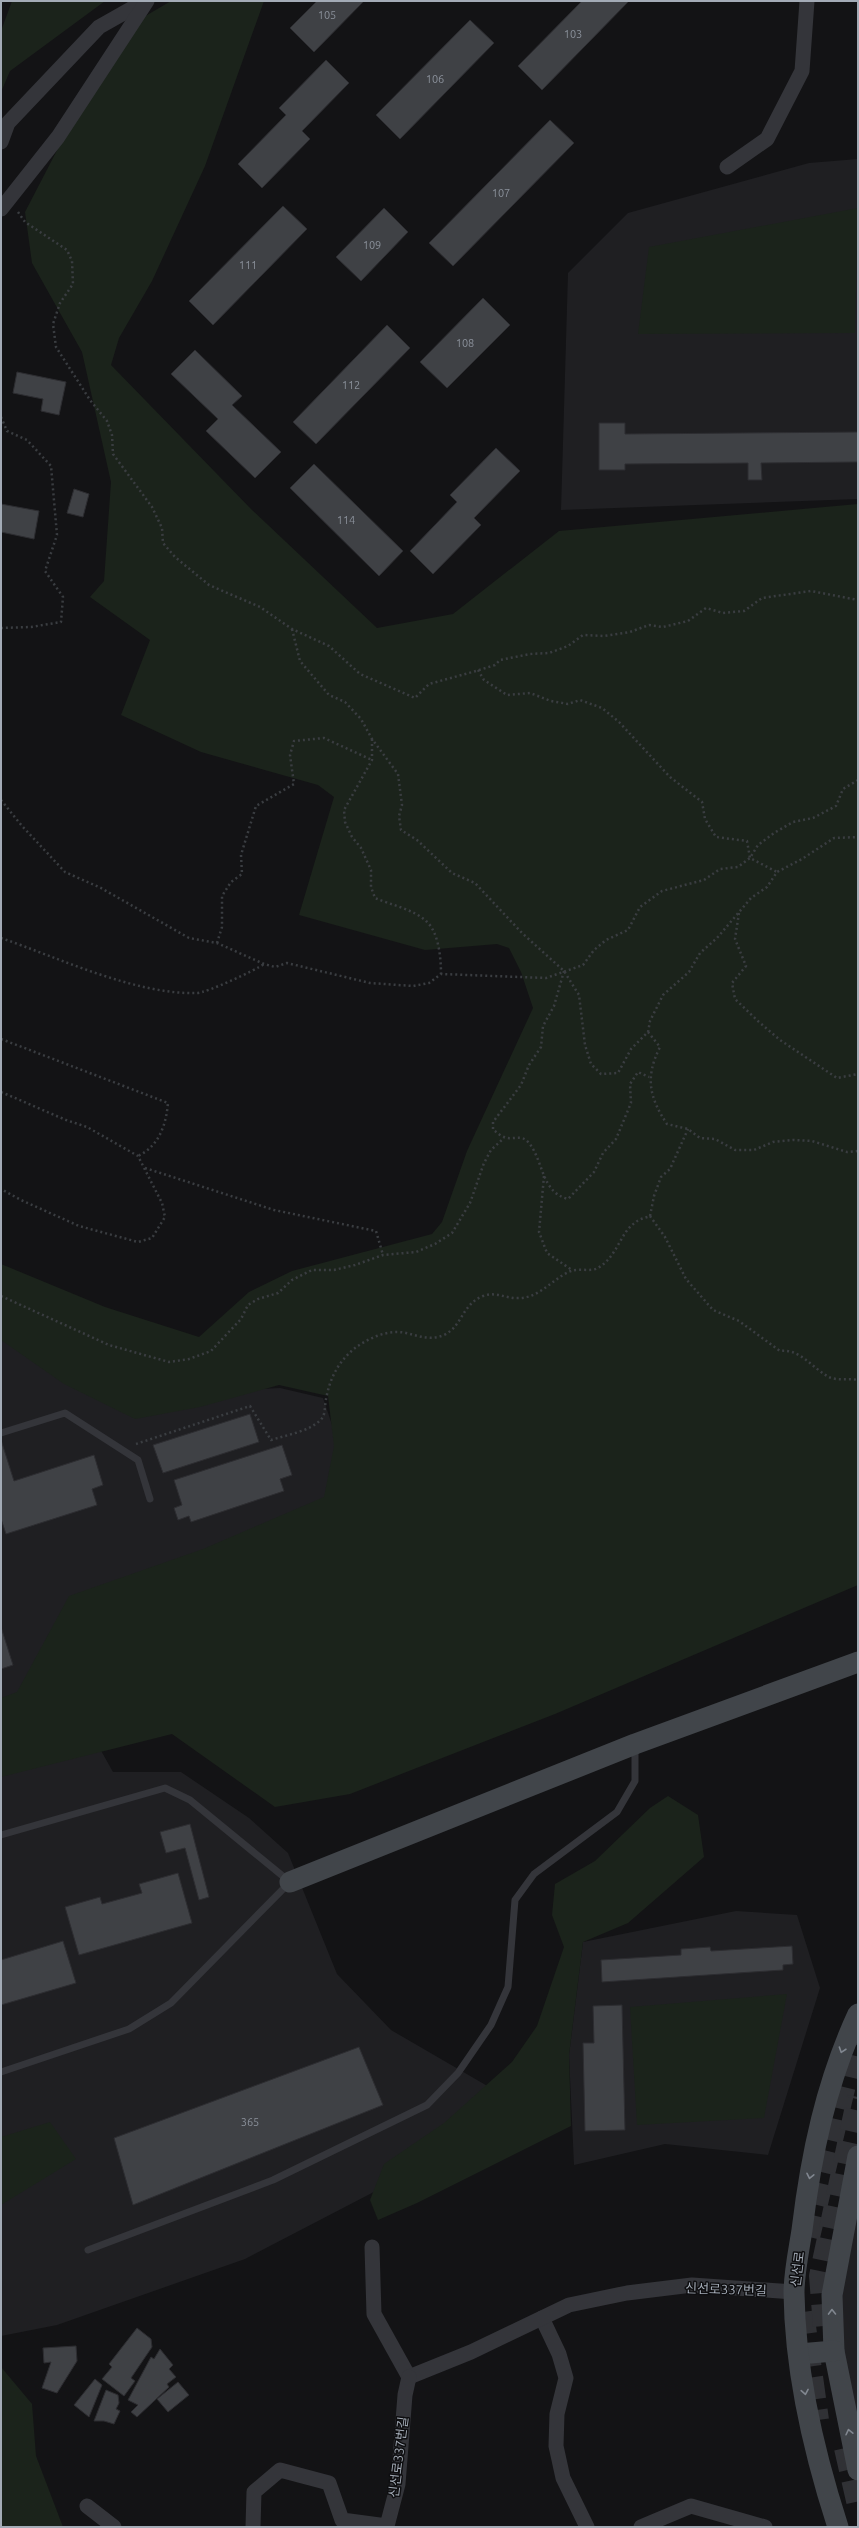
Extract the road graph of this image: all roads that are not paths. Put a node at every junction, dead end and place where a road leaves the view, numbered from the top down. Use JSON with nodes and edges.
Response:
{"nodes":[{"id":1,"x":146,"y":1,"type":"edge"},
{"id":2,"x":804,"y":2,"type":"edge"},
{"id":3,"x":1,"y":142,"type":"edge"},
{"id":4,"x":727,"y":167,"type":"dead end"},
{"id":5,"x":4,"y":205,"type":"edge"},
{"id":6,"x":1,"y":1433,"type":"edge"},
{"id":7,"x":150,"y":1499,"type":"dead end"},
{"id":8,"x":858,"y":1662,"type":"edge"},
{"id":9,"x":635,"y":1744,"type":"junction"},
{"id":10,"x":1,"y":1835,"type":"edge"},
{"id":11,"x":290,"y":1882,"type":"junction"},
{"id":12,"x":858,"y":2014,"type":"edge"},
{"id":13,"x":1,"y":2072,"type":"edge"},
{"id":14,"x":858,"y":2156,"type":"edge"},
{"id":15,"x":372,"y":2247,"type":"dead end"},
{"id":16,"x":88,"y":2250,"type":"dead end"},
{"id":17,"x":794,"y":2292,"type":"junction"},
{"id":18,"x":542,"y":2318,"type":"junction"},
{"id":19,"x":834,"y":2351,"type":"junction"},
{"id":20,"x":799,"y":2354,"type":"junction"},
{"id":21,"x":409,"y":2377,"type":"junction"},
{"id":22,"x":858,"y":2470,"type":"edge"},
{"id":23,"x":87,"y":2506,"type":"dead end"},
{"id":24,"x":387,"y":2526,"type":"edge"},
{"id":25,"x":835,"y":2526,"type":"edge"},
{"id":26,"x":114,"y":2527,"type":"edge"},
{"id":27,"x":253,"y":2527,"type":"edge"},
{"id":28,"x":587,"y":2527,"type":"edge"},
{"id":29,"x":640,"y":2527,"type":"edge"},
{"id":30,"x":765,"y":2527,"type":"edge"}],
"edges":[{"from":1,"to":3,"type":"street"},
{"from":1,"to":5,"type":"street"},
{"from":2,"to":4,"type":"street"},
{"from":6,"to":7,"type":"lane"},
{"from":8,"to":9,"type":"main road"},
{"from":9,"to":11,"type":"main road"},
{"from":9,"to":16,"type":"lane"},
{"from":10,"to":11,"type":"lane"},
{"from":11,"to":13,"type":"lane"},
{"from":12,"to":17,"type":"main road","name":"신선로","one_way":true},
{"from":19,"to":14,"type":"main road","one_way":true},
{"from":15,"to":21,"type":"street"},
{"from":17,"to":18,"type":"street","name":"신선로337번길"},
{"from":17,"to":20,"type":"main road","name":"신선로"},
{"from":18,"to":21,"type":"street","name":"신선로337번길"},
{"from":18,"to":28,"type":"street"},
{"from":19,"to":20,"type":"main road"},
{"from":22,"to":19,"type":"main road","one_way":true},
{"from":20,"to":25,"type":"main road","name":"신선로","one_way":true},
{"from":21,"to":24,"type":"street","name":"신선로337번길"},
{"from":23,"to":26,"type":"street"},
{"from":24,"to":27,"type":"street","name":"신선로337번길"},
{"from":29,"to":30,"type":"street"}]}
